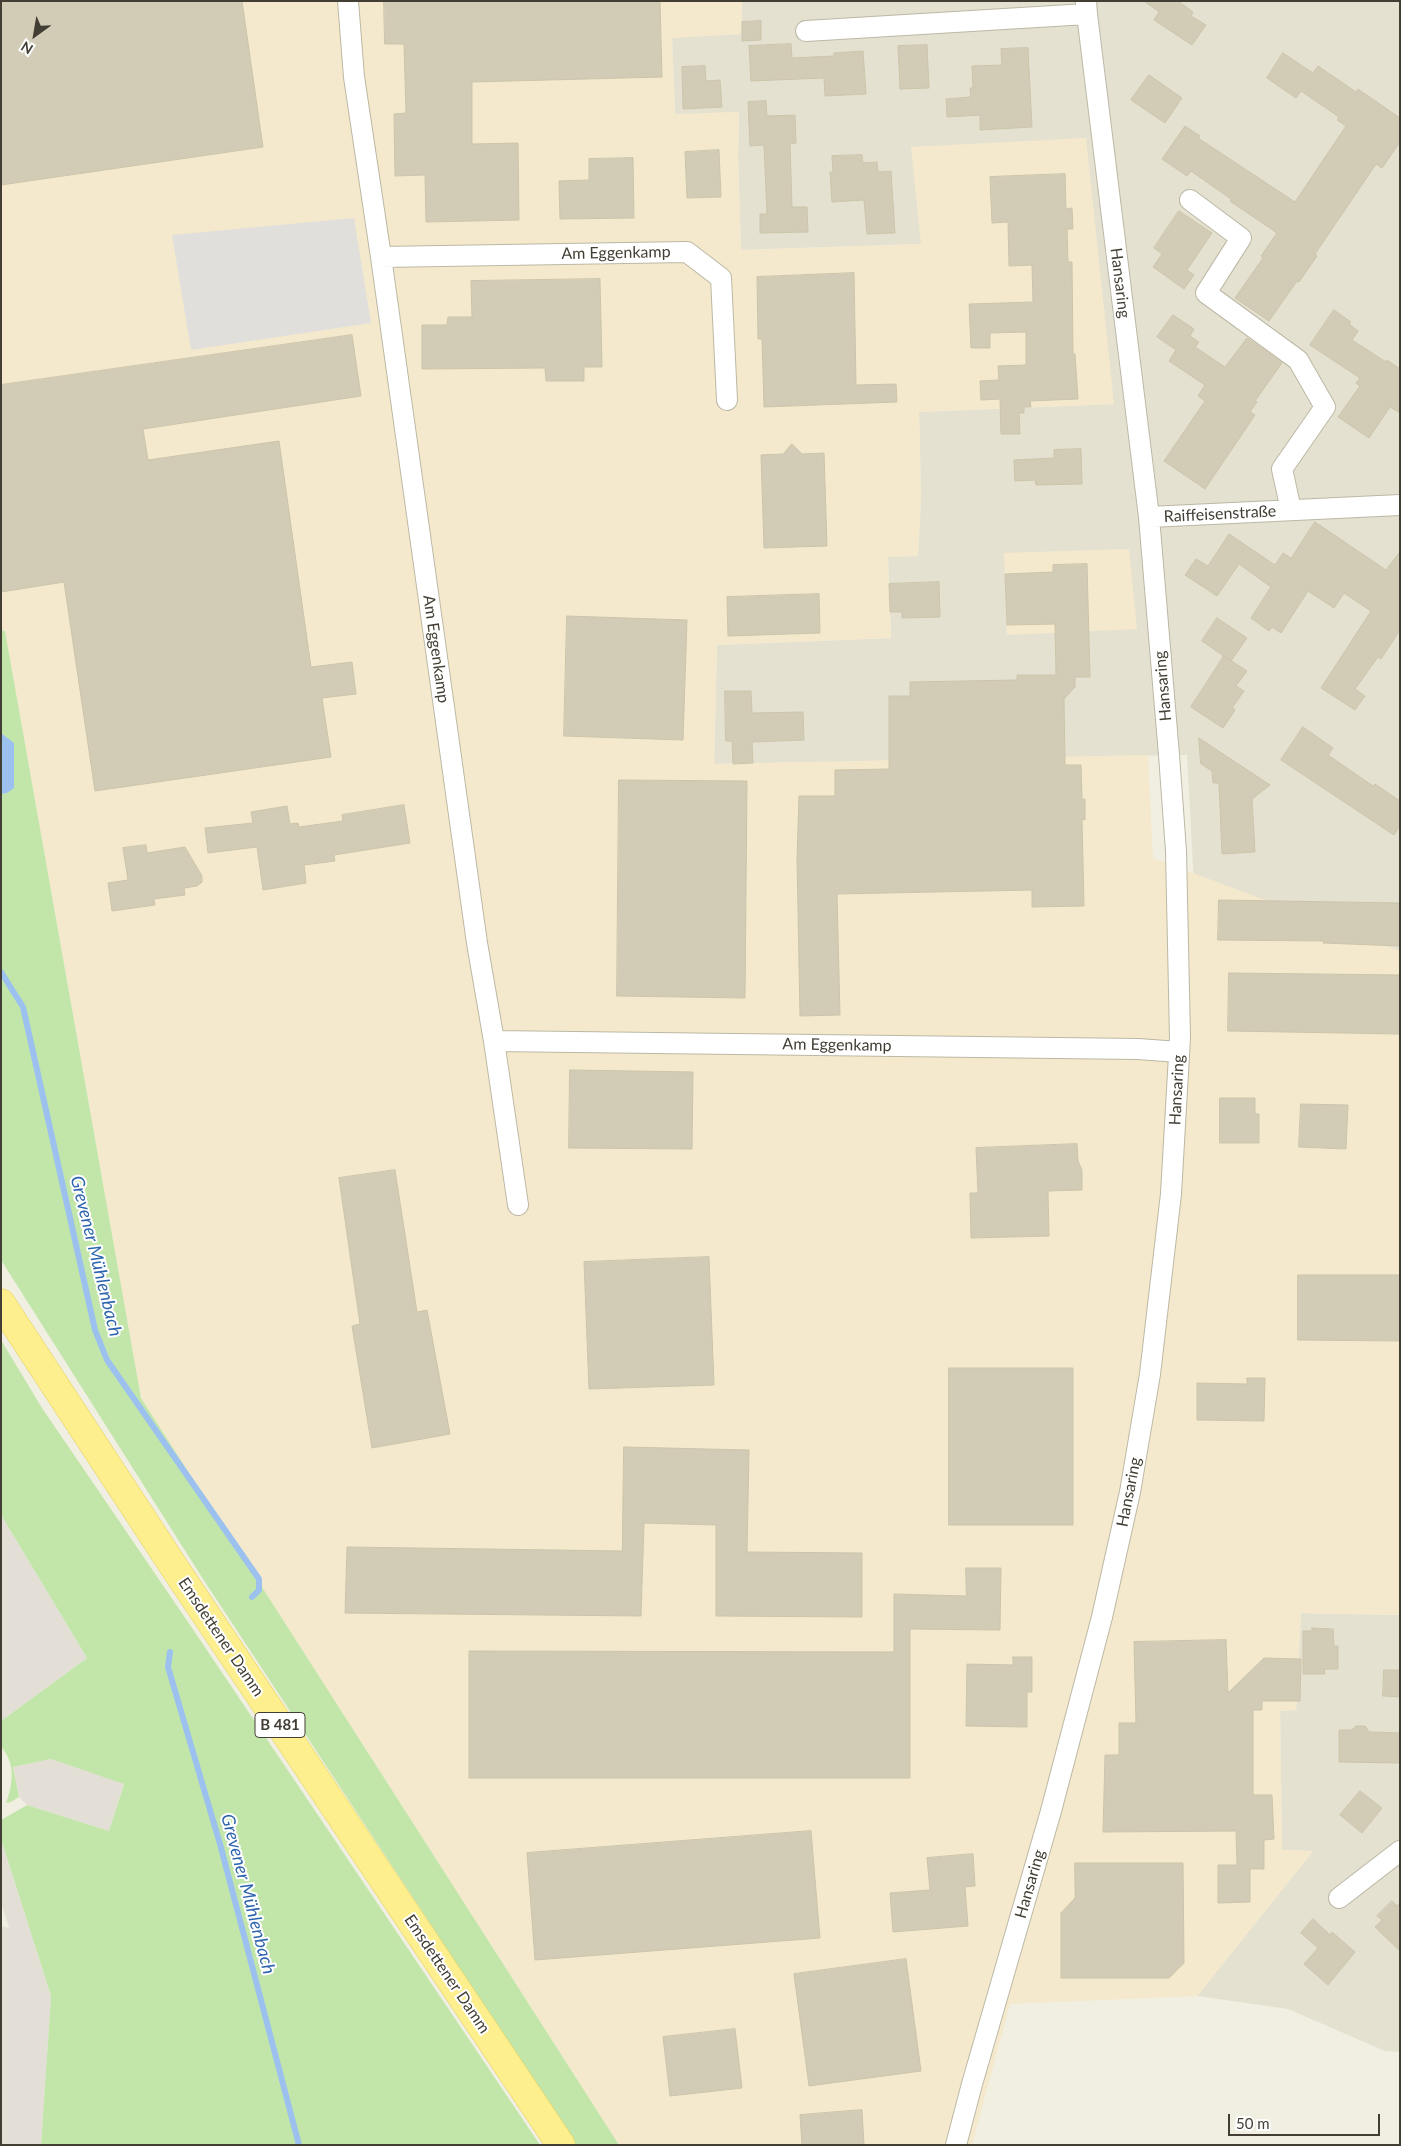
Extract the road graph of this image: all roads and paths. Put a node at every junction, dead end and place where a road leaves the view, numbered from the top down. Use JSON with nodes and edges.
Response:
{"nodes":[{"id":1,"x":348,"y":1,"type":"edge"},
{"id":2,"x":1086,"y":8,"type":"edge"},
{"id":3,"x":806,"y":32,"type":"dead end"},
{"id":4,"x":1190,"y":200,"type":"dead end"},
{"id":5,"x":381,"y":257,"type":"junction"},
{"id":6,"x":727,"y":400,"type":"dead end"},
{"id":7,"x":1400,"y":505,"type":"edge"},
{"id":8,"x":1291,"y":510,"type":"junction"},
{"id":9,"x":1149,"y":517,"type":"junction"},
{"id":10,"x":494,"y":1041,"type":"junction"},
{"id":11,"x":1179,"y":1052,"type":"junction"},
{"id":12,"x":518,"y":1205,"type":"dead end"},
{"id":13,"x":1,"y":1303,"type":"edge"},
{"id":14,"x":1400,"y":1851,"type":"edge"},
{"id":15,"x":1339,"y":1898,"type":"dead end"},
{"id":16,"x":561,"y":2145,"type":"edge"},
{"id":17,"x":956,"y":2145,"type":"edge"}],
"edges":[{"from":1,"to":5,"type":"street","name":"Am Eggenkamp"},
{"from":2,"to":3,"type":"street","name":"Hansaring"},
{"from":2,"to":9,"type":"street","name":"Hansaring"},
{"from":4,"to":8,"type":"street","name":"Raiffeisenstraße"},
{"from":5,"to":6,"type":"street","name":"Am Eggenkamp"},
{"from":5,"to":10,"type":"street","name":"Am Eggenkamp"},
{"from":7,"to":8,"type":"street","name":"Raiffeisenstraße"},
{"from":8,"to":9,"type":"street","name":"Raiffeisenstraße"},
{"from":9,"to":11,"type":"street","name":"Hansaring"},
{"from":10,"to":11,"type":"street","name":"Am Eggenkamp"},
{"from":10,"to":12,"type":"street","name":"Am Eggenkamp"},
{"from":11,"to":17,"type":"street","name":"Hansaring"},
{"from":13,"to":16,"type":"main road","name":"Emsdettener Damm","number":"B 481"},
{"from":14,"to":15,"type":"street"}]}
